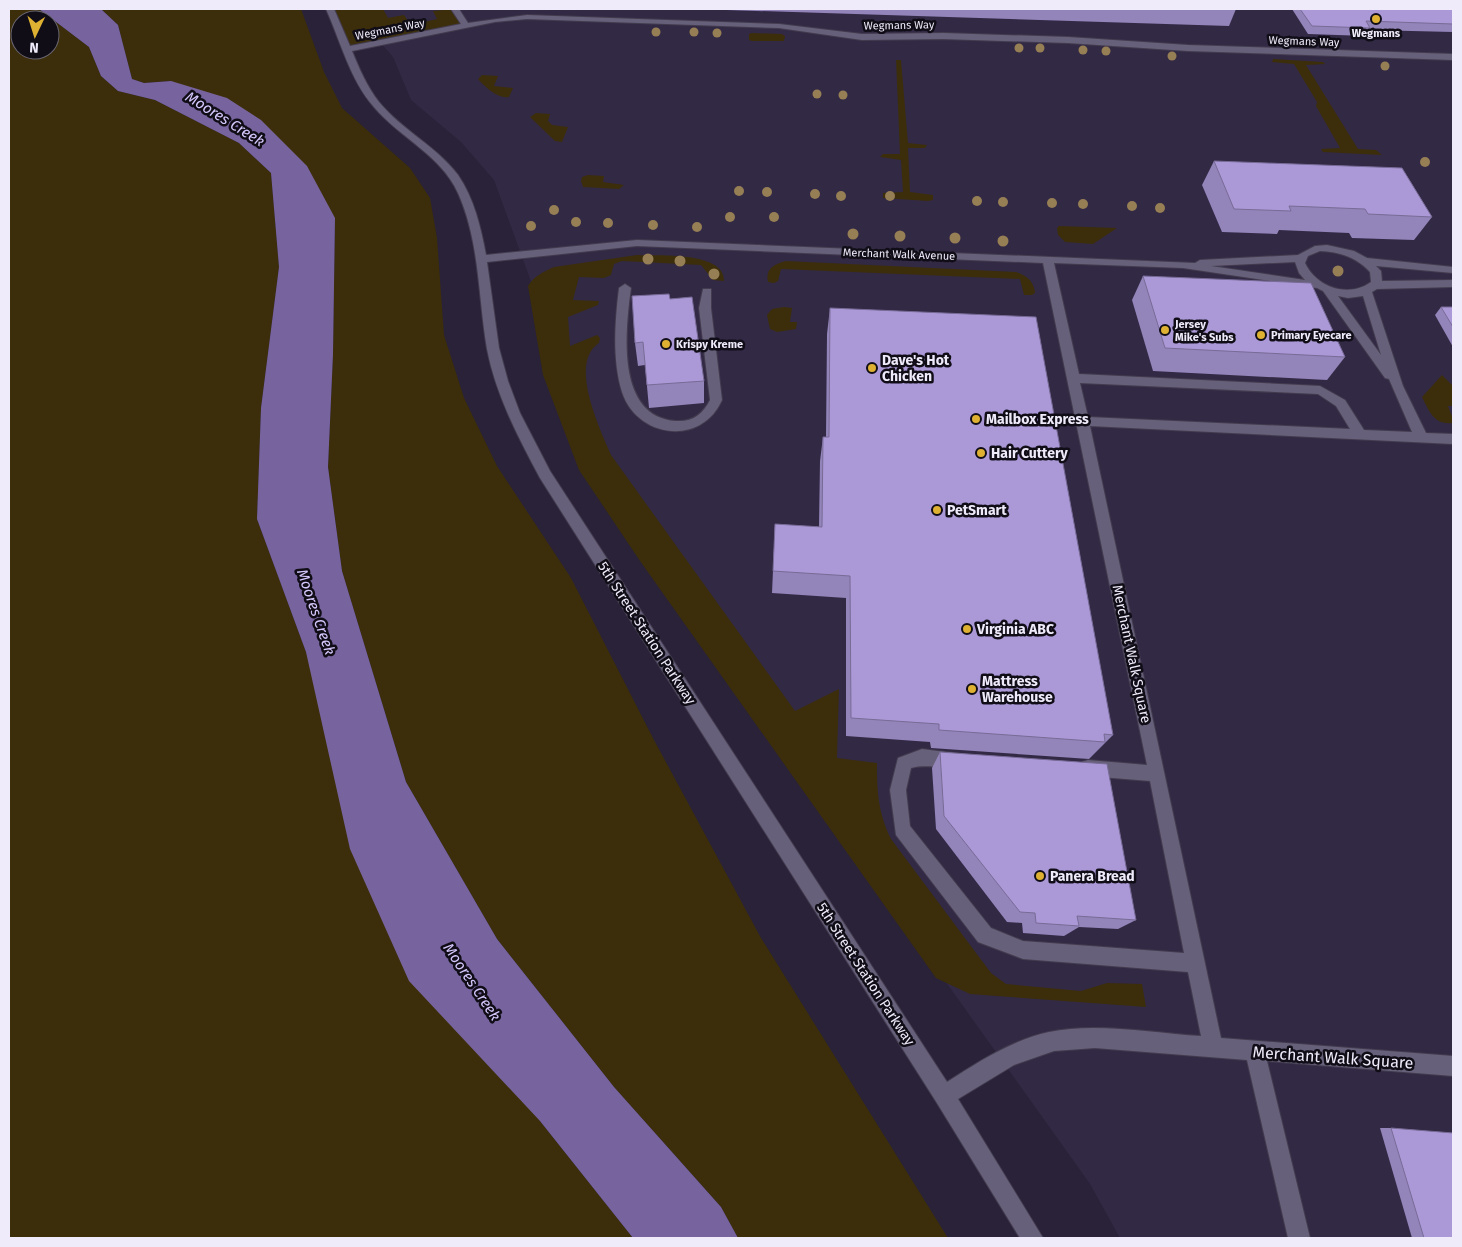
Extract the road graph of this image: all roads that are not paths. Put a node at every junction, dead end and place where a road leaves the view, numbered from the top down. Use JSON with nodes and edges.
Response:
{"nodes":[{"id":1,"x":330,"y":9,"type":"edge"},
{"id":2,"x":455,"y":9,"type":"edge"},
{"id":3,"x":466,"y":26,"type":"junction"},
{"id":4,"x":348,"y":49,"type":"junction"},
{"id":5,"x":1453,"y":57,"type":"edge"},
{"id":6,"x":1299,"y":258,"type":"junction"},
{"id":7,"x":480,"y":259,"type":"junction"},
{"id":8,"x":1048,"y":260,"type":"junction"},
{"id":9,"x":1366,"y":261,"type":"junction"},
{"id":10,"x":1184,"y":265,"type":"junction"},
{"id":11,"x":1453,"y":270,"type":"edge"},
{"id":12,"x":1453,"y":284,"type":"edge"},
{"id":13,"x":1322,"y":287,"type":"junction"},
{"id":14,"x":625,"y":288,"type":"dead end"},
{"id":15,"x":1371,"y":289,"type":"junction"},
{"id":16,"x":707,"y":292,"type":"dead end"},
{"id":17,"x":1072,"y":378,"type":"junction"},
{"id":18,"x":1397,"y":386,"type":"junction"},
{"id":19,"x":1082,"y":421,"type":"junction"},
{"id":20,"x":1359,"y":434,"type":"junction"},
{"id":21,"x":1421,"y":437,"type":"junction"},
{"id":22,"x":1453,"y":439,"type":"edge"},
{"id":23,"x":972,"y":760,"type":"edge"},
{"id":24,"x":1071,"y":767,"type":"edge"},
{"id":25,"x":1157,"y":774,"type":"junction"},
{"id":26,"x":1195,"y":963,"type":"junction"},
{"id":27,"x":1213,"y":1048,"type":"junction"},
{"id":28,"x":1255,"y":1051,"type":"junction"},
{"id":29,"x":1453,"y":1066,"type":"edge"},
{"id":30,"x":944,"y":1096,"type":"junction"},
{"id":31,"x":1032,"y":1238,"type":"edge"},
{"id":32,"x":1299,"y":1238,"type":"edge"}],
"edges":[{"from":1,"to":4,"type":"street","name":"5th Street Station Parkway"},
{"from":2,"to":3,"type":"street"},
{"from":3,"to":4,"type":"street","name":"Wegmans Way"},
{"from":3,"to":5,"type":"street","name":"Wegmans Way"},
{"from":4,"to":7,"type":"street","name":"5th Street Station Parkway"},
{"from":6,"to":9,"type":"street"},
{"from":6,"to":10,"type":"street"},
{"from":6,"to":13,"type":"street"},
{"from":7,"to":8,"type":"street","name":"Merchant Walk Avenue"},
{"from":7,"to":30,"type":"street","name":"5th Street Station Parkway"},
{"from":8,"to":10,"type":"street","name":"Merchant Walk Avenue"},
{"from":8,"to":17,"type":"street","name":"Merchant Walk Square"},
{"from":9,"to":11,"type":"street"},
{"from":9,"to":15,"type":"street"},
{"from":10,"to":13,"type":"street","name":"Merchant Walk Avenue"},
{"from":12,"to":15,"type":"street"},
{"from":13,"to":15,"type":"street","name":"Merchant Walk Avenue"},
{"from":13,"to":18,"type":"street"},
{"from":14,"to":16,"type":"street"},
{"from":15,"to":18,"type":"street"},
{"from":17,"to":19,"type":"street","name":"Merchant Walk Square"},
{"from":17,"to":20,"type":"street"},
{"from":18,"to":21,"type":"street"},
{"from":19,"to":20,"type":"street"},
{"from":19,"to":25,"type":"street","name":"Merchant Walk Square"},
{"from":20,"to":21,"type":"street"},
{"from":21,"to":22,"type":"street"},
{"from":23,"to":26,"type":"street"},
{"from":24,"to":25,"type":"street"},
{"from":25,"to":26,"type":"street","name":"Merchant Walk Square"},
{"from":26,"to":27,"type":"street","name":"Merchant Walk Square"},
{"from":27,"to":28,"type":"street","name":"Merchant Walk Square"},
{"from":27,"to":30,"type":"street","name":"Merchant Walk Square"},
{"from":28,"to":29,"type":"street","name":"Merchant Walk Square"},
{"from":28,"to":32,"type":"street"},
{"from":30,"to":31,"type":"street","name":"5th Street Station Parkway"}]}
